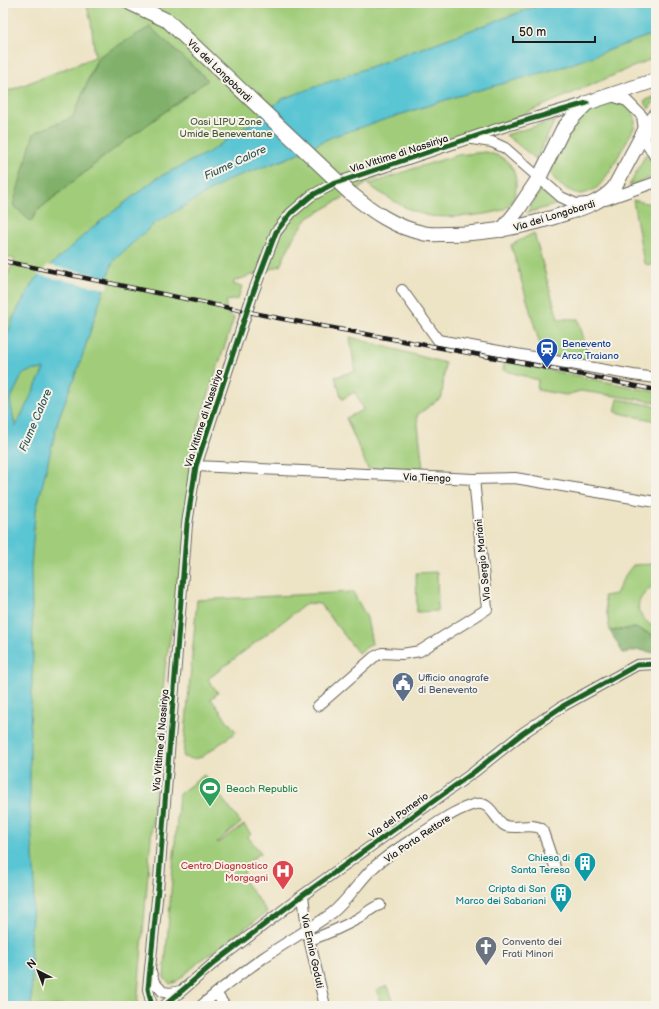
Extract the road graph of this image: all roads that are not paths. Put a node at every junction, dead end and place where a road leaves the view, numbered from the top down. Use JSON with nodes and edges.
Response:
{"nodes":[{"id":1,"x":130,"y":3,"type":"edge"},
{"id":2,"x":150,"y":3,"type":"edge"},
{"id":3,"x":168,"y":21,"type":"junction"},
{"id":4,"x":656,"y":80,"type":"edge"},
{"id":5,"x":609,"y":95,"type":"junction"},
{"id":6,"x":587,"y":103,"type":"junction"},
{"id":7,"x":656,"y":115,"type":"edge"},
{"id":8,"x":645,"y":130,"type":"junction"},
{"id":9,"x":470,"y":139,"type":"junction"},
{"id":10,"x":656,"y":158,"type":"edge"},
{"id":11,"x":539,"y":178,"type":"junction"},
{"id":12,"x":656,"y":182,"type":"edge"},
{"id":13,"x":595,"y":203,"type":"junction"},
{"id":14,"x":502,"y":230,"type":"junction"},
{"id":15,"x":402,"y":290,"type":"dead end"},
{"id":16,"x":656,"y":378,"type":"edge"},
{"id":17,"x":196,"y":466,"type":"junction"},
{"id":18,"x":474,"y":479,"type":"junction"},
{"id":19,"x":656,"y":502,"type":"edge"},
{"id":20,"x":656,"y":664,"type":"edge"},
{"id":21,"x":318,"y":706,"type":"dead end"},
{"id":22,"x":555,"y":867,"type":"dead end"},
{"id":23,"x":303,"y":895,"type":"junction"},
{"id":24,"x":380,"y":905,"type":"dead end"},
{"id":25,"x":307,"y":930,"type":"junction"},
{"id":26,"x":310,"y":940,"type":"junction"},
{"id":27,"x":150,"y":970,"type":"junction"},
{"id":28,"x":182,"y":991,"type":"junction"},
{"id":29,"x":216,"y":993,"type":"junction"},
{"id":30,"x":152,"y":1006,"type":"edge"},
{"id":31,"x":164,"y":1006,"type":"edge"},
{"id":32,"x":201,"y":1006,"type":"edge"},
{"id":33,"x":225,"y":1006,"type":"edge"},
{"id":34,"x":325,"y":1006,"type":"edge"}],
"edges":[{"from":1,"to":3,"type":"main road","name":"Via dei Longobardi"},
{"from":2,"to":3,"type":"main road","name":"Via dei Longobardi"},
{"from":3,"to":14,"type":"main road","name":"Via dei Longobardi","bridge":true},
{"from":4,"to":5,"type":"main road","name":"Via Vittime di Nassiriya"},
{"from":5,"to":6,"type":"main road","name":"Via Vittime di Nassiriya"},
{"from":5,"to":8,"type":"street"},
{"from":6,"to":9,"type":"street","name":"Via Vittime di Nassiriya"},
{"from":6,"to":11,"type":"main road"},
{"from":7,"to":8,"type":"main road"},
{"from":8,"to":10,"type":"street"},
{"from":8,"to":13,"type":"main road"},
{"from":9,"to":11,"type":"street"},
{"from":9,"to":17,"type":"street","name":"Via Vittime di Nassiriya"},
{"from":11,"to":13,"type":"street"},
{"from":11,"to":14,"type":"main road"},
{"from":12,"to":13,"type":"street","name":"Via dei Longobardi"},
{"from":13,"to":14,"type":"main road","name":"Via dei Longobardi"},
{"from":15,"to":16,"type":"street"},
{"from":17,"to":18,"type":"street","name":"Via Tiengo"},
{"from":17,"to":27,"type":"street","name":"Via Vittime di Nassiriya"},
{"from":18,"to":19,"type":"street","name":"Via Tiengo"},
{"from":18,"to":21,"type":"street","name":"Via Sergio Mariani"},
{"from":20,"to":23,"type":"street","name":"Via del Pomerio"},
{"from":22,"to":25,"type":"street","name":"Via Porta Rettore"},
{"from":23,"to":25,"type":"street","name":"Via Ennio Goduti"},
{"from":23,"to":28,"type":"street","name":"Via del Pomerio"},
{"from":24,"to":26,"type":"street"},
{"from":25,"to":26,"type":"street","name":"Via Ennio Goduti"},
{"from":25,"to":29,"type":"street","name":"Via Porta Rettore"},
{"from":26,"to":34,"type":"street","name":"Via Ennio Goduti"},
{"from":27,"to":28,"type":"street"},
{"from":27,"to":30,"type":"street","name":"Via Vittime di Nassiriya"},
{"from":28,"to":31,"type":"street","name":"Via del Pomerio"},
{"from":29,"to":32,"type":"street","name":"Via Porta Rettore"},
{"from":29,"to":33,"type":"street"}]}
